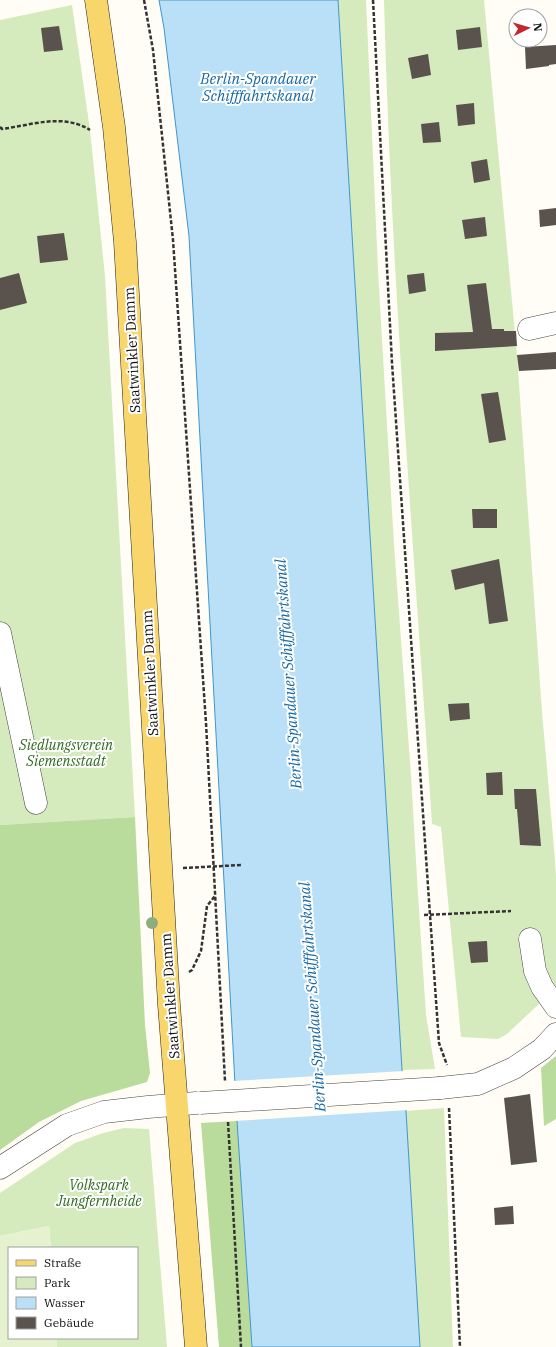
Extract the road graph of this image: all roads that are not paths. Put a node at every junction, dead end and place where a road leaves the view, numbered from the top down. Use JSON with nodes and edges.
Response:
{"nodes":[{"id":1,"x":96,"y":0,"type":"edge"},
{"id":2,"x":556,"y":323,"type":"edge"},
{"id":3,"x":529,"y":330,"type":"dead end"},
{"id":4,"x":0,"y":633,"type":"edge"},
{"id":5,"x":36,"y":803,"type":"dead end"},
{"id":6,"x":530,"y":939,"type":"dead end"},
{"id":7,"x":556,"y":1007,"type":"edge"},
{"id":8,"x":556,"y":1034,"type":"edge"},
{"id":9,"x":177,"y":1105,"type":"junction"},
{"id":10,"x":0,"y":1168,"type":"edge"},
{"id":11,"x":196,"y":1347,"type":"edge"}],
"edges":[{"from":1,"to":9,"type":"main road","name":"Saatwinkler Damm"},
{"from":2,"to":3,"type":"street"},
{"from":4,"to":5,"type":"street"},
{"from":6,"to":7,"type":"street"},
{"from":8,"to":9,"type":"street","bridge":true},
{"from":9,"to":10,"type":"street"},
{"from":9,"to":11,"type":"main road","name":"Saatwinkler Damm"}]}
